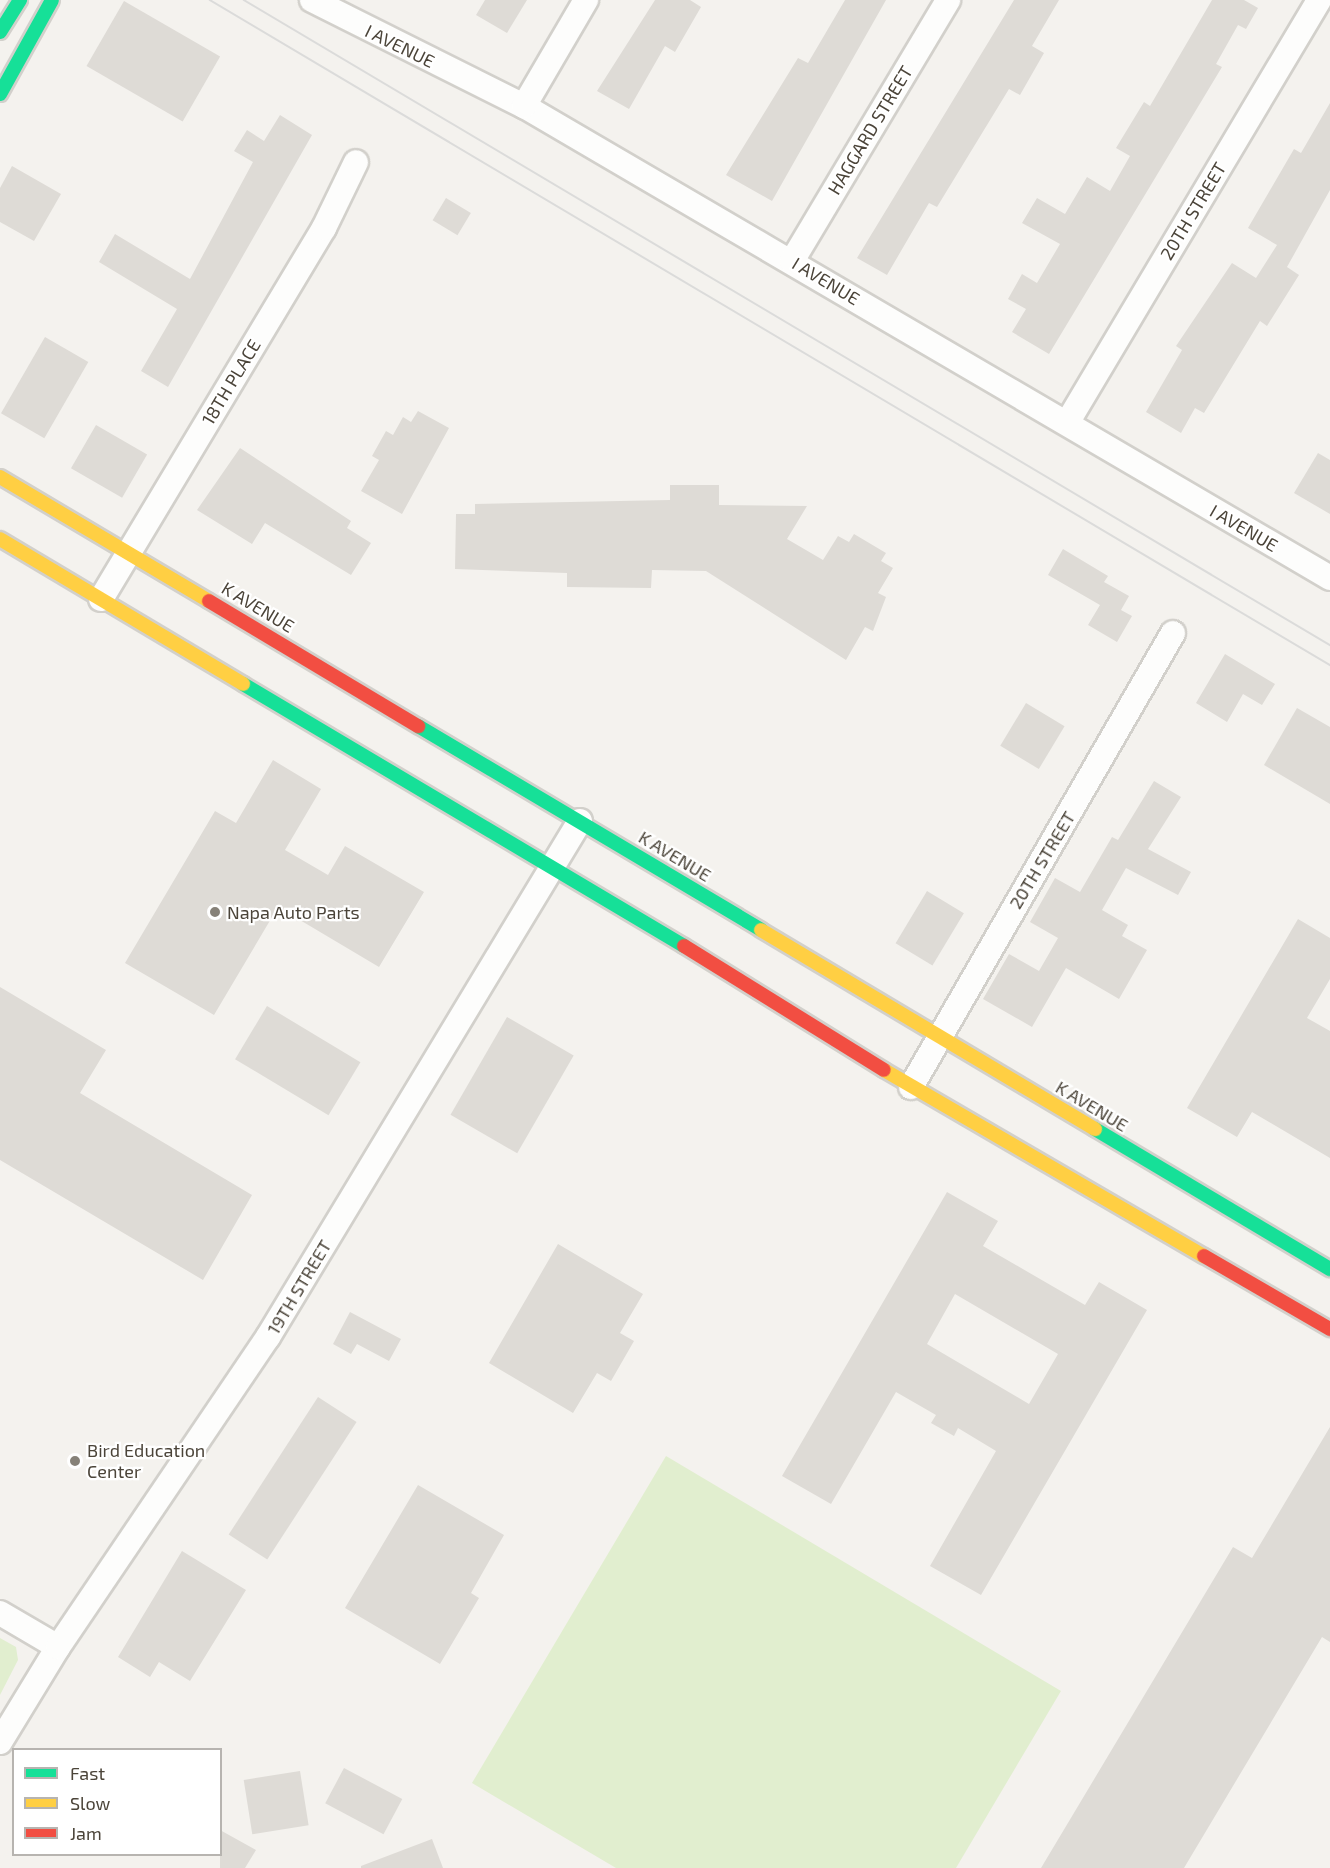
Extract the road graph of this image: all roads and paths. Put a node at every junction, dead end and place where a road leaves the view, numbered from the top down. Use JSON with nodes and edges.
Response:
{"nodes":[{"id":1,"x":21,"y":0,"type":"edge"},
{"id":2,"x":52,"y":0,"type":"edge"},
{"id":3,"x":312,"y":0,"type":"edge"},
{"id":4,"x":586,"y":0,"type":"edge"},
{"id":5,"x":948,"y":0,"type":"edge"},
{"id":6,"x":1319,"y":0,"type":"edge"},
{"id":7,"x":0,"y":32,"type":"edge"},
{"id":8,"x":0,"y":94,"type":"edge"},
{"id":9,"x":524,"y":106,"type":"junction"},
{"id":10,"x":356,"y":162,"type":"dead end"},
{"id":11,"x":792,"y":261,"type":"junction"},
{"id":12,"x":1067,"y":423,"type":"junction"},
{"id":13,"x":0,"y":477,"type":"edge"},
{"id":14,"x":0,"y":539,"type":"edge"},
{"id":15,"x":129,"y":550,"type":"junction"},
{"id":16,"x":1330,"y":578,"type":"edge"},
{"id":17,"x":101,"y":599,"type":"junction"},
{"id":18,"x":1173,"y":633,"type":"dead end"},
{"id":19,"x":580,"y":821,"type":"junction"},
{"id":20,"x":554,"y":868,"type":"junction"},
{"id":21,"x":940,"y":1036,"type":"junction"},
{"id":22,"x":911,"y":1087,"type":"junction"},
{"id":23,"x":1330,"y":1269,"type":"edge"},
{"id":24,"x":1330,"y":1329,"type":"edge"},
{"id":25,"x":0,"y":1613,"type":"edge"},
{"id":26,"x":58,"y":1647,"type":"junction"},
{"id":27,"x":0,"y":1742,"type":"edge"}],
"edges":[{"from":1,"to":7,"type":"main road"},
{"from":2,"to":8,"type":"main road"},
{"from":3,"to":9,"type":"street","name":"I AVENUE"},
{"from":4,"to":9,"type":"street"},
{"from":5,"to":11,"type":"street","name":"HAGGARD STREET"},
{"from":6,"to":12,"type":"street","name":"20TH STREET"},
{"from":9,"to":11,"type":"street","name":"I AVENUE"},
{"from":10,"to":15,"type":"street","name":"18TH PLACE"},
{"from":11,"to":12,"type":"street","name":"I AVENUE"},
{"from":12,"to":16,"type":"street","name":"I AVENUE"},
{"from":13,"to":15,"type":"main road","name":"K AVENUE"},
{"from":14,"to":17,"type":"main road"},
{"from":15,"to":17,"type":"street","name":"18TH PLACE"},
{"from":15,"to":19,"type":"main road","name":"K AVENUE"},
{"from":17,"to":20,"type":"main road"},
{"from":18,"to":21,"type":"street","name":"20TH STREET"},
{"from":19,"to":20,"type":"street","name":"19TH STREET"},
{"from":19,"to":21,"type":"main road","name":"K AVENUE"},
{"from":20,"to":22,"type":"main road"},
{"from":20,"to":26,"type":"street","name":"19TH STREET"},
{"from":21,"to":22,"type":"street","name":"20TH STREET"},
{"from":21,"to":23,"type":"main road","name":"K AVENUE"},
{"from":22,"to":24,"type":"main road"},
{"from":25,"to":26,"type":"street"},
{"from":26,"to":27,"type":"street","name":"19TH STREET"}]}
